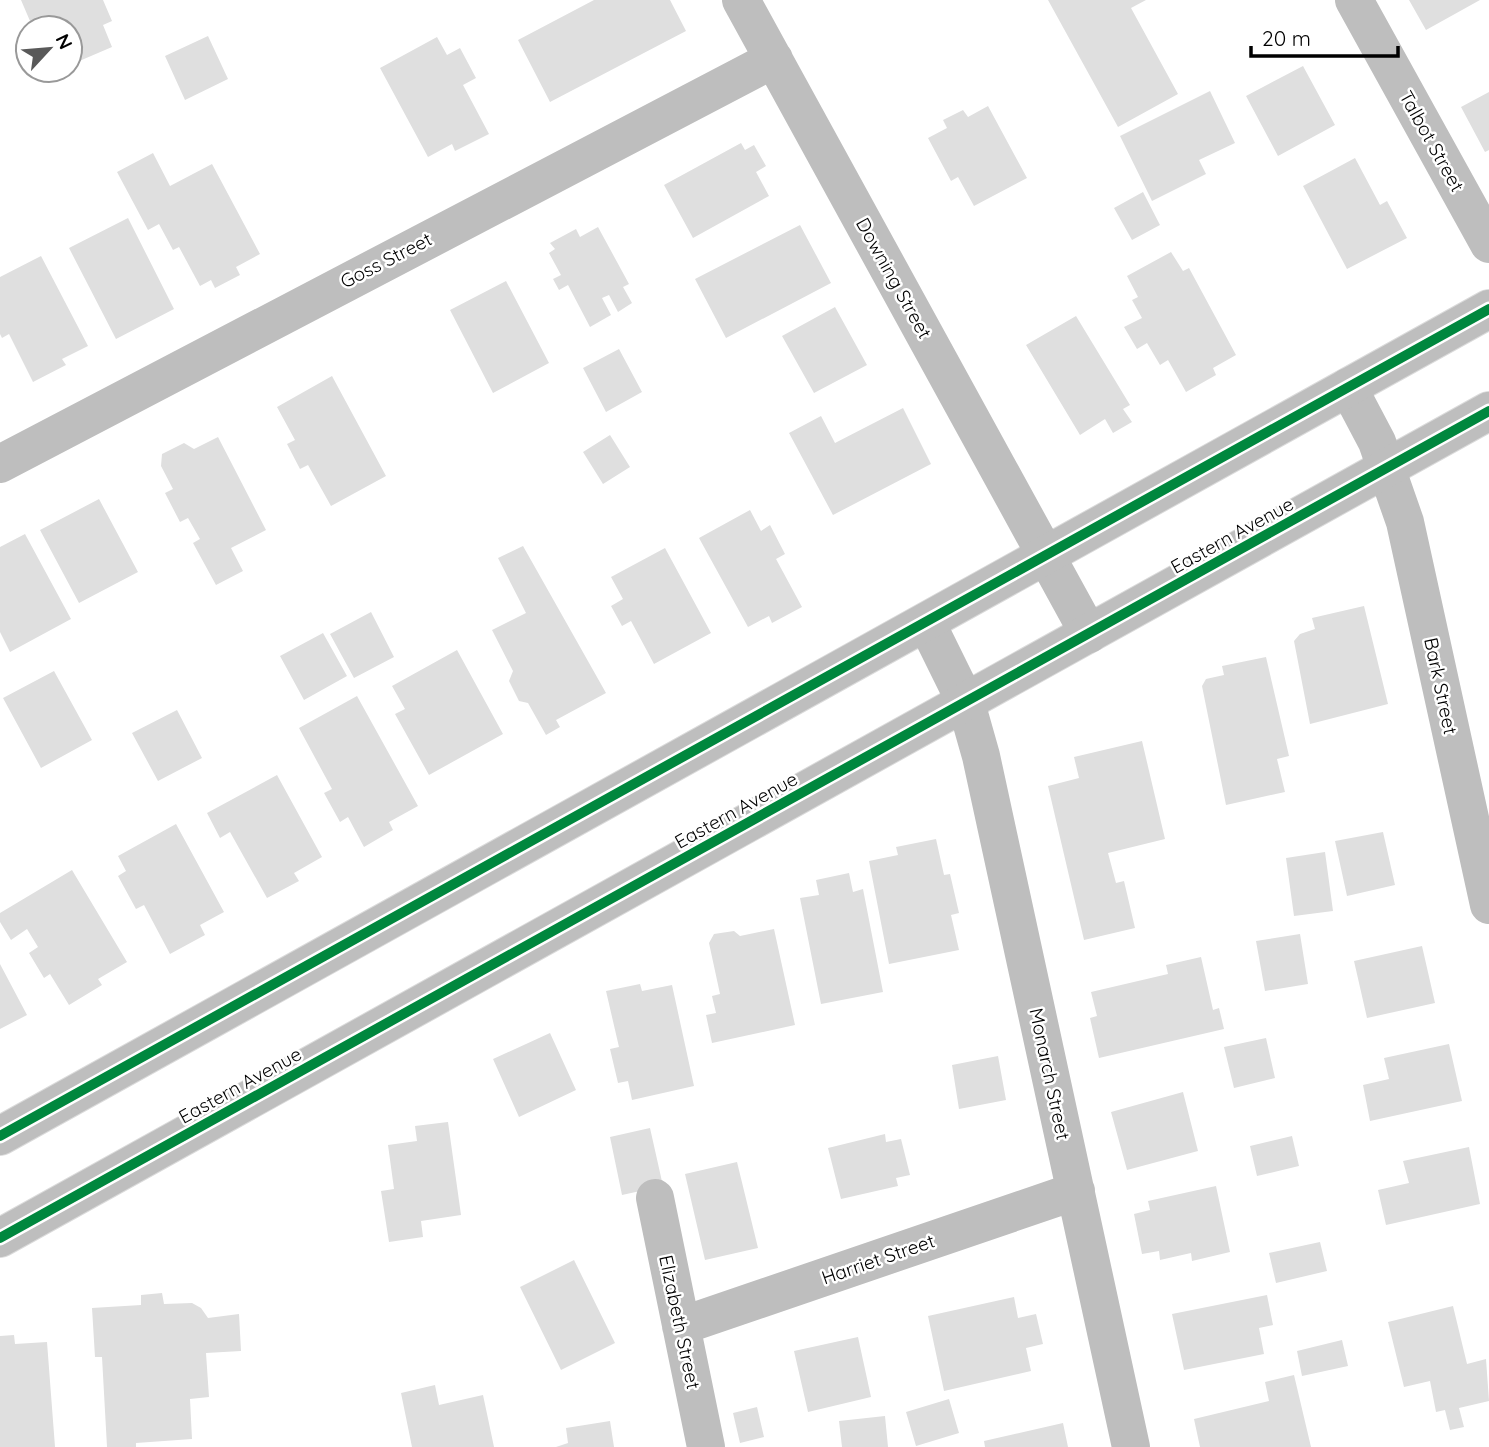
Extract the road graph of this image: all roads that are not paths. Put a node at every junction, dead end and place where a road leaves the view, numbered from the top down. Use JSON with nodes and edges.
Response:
{"nodes":[{"id":1,"x":741,"y":0,"type":"edge"},
{"id":2,"x":1354,"y":0,"type":"edge"},
{"id":3,"x":774,"y":59,"type":"junction"},
{"id":4,"x":1489,"y":244,"type":"edge"},
{"id":5,"x":1489,"y":309,"type":"edge"},
{"id":6,"x":1348,"y":387,"type":"junction"},
{"id":7,"x":1489,"y":411,"type":"edge"},
{"id":8,"x":0,"y":464,"type":"edge"},
{"id":9,"x":1387,"y":468,"type":"junction"},
{"id":10,"x":1046,"y":555,"type":"junction"},
{"id":11,"x":926,"y":622,"type":"junction"},
{"id":12,"x":1089,"y":634,"type":"junction"},
{"id":13,"x":966,"y":703,"type":"junction"},
{"id":14,"x":1489,"y":905,"type":"edge"},
{"id":15,"x":0,"y":1136,"type":"edge"},
{"id":16,"x":1076,"y":1191,"type":"junction"},
{"id":17,"x":654,"y":1198,"type":"dead end"},
{"id":18,"x":0,"y":1238,"type":"edge"},
{"id":19,"x":681,"y":1326,"type":"junction"},
{"id":20,"x":706,"y":1447,"type":"edge"},
{"id":21,"x":1131,"y":1447,"type":"edge"}],
"edges":[{"from":1,"to":3,"type":"street","name":"Downing Street"},
{"from":2,"to":4,"type":"street","name":"Talbot Street"},
{"from":3,"to":8,"type":"street","name":"Goss Street"},
{"from":3,"to":10,"type":"street","name":"Downing Street"},
{"from":5,"to":6,"type":"street"},
{"from":6,"to":9,"type":"street","name":"Bark Street"},
{"from":6,"to":10,"type":"street"},
{"from":7,"to":9,"type":"street","name":"Eastern Avenue"},
{"from":9,"to":12,"type":"street","name":"Eastern Avenue"},
{"from":9,"to":14,"type":"street","name":"Bark Street"},
{"from":10,"to":11,"type":"street"},
{"from":10,"to":12,"type":"street","name":"Downing Street"},
{"from":11,"to":13,"type":"street","name":"Monarch Street"},
{"from":11,"to":15,"type":"street"},
{"from":12,"to":13,"type":"street","name":"Eastern Avenue"},
{"from":13,"to":16,"type":"street","name":"Monarch Street"},
{"from":13,"to":18,"type":"street","name":"Eastern Avenue"},
{"from":16,"to":19,"type":"street","name":"Harriet Street"},
{"from":16,"to":21,"type":"street","name":"Monarch Street"},
{"from":17,"to":19,"type":"street","name":"Elizabeth Street"},
{"from":19,"to":20,"type":"street","name":"Elizabeth Street"}]}
